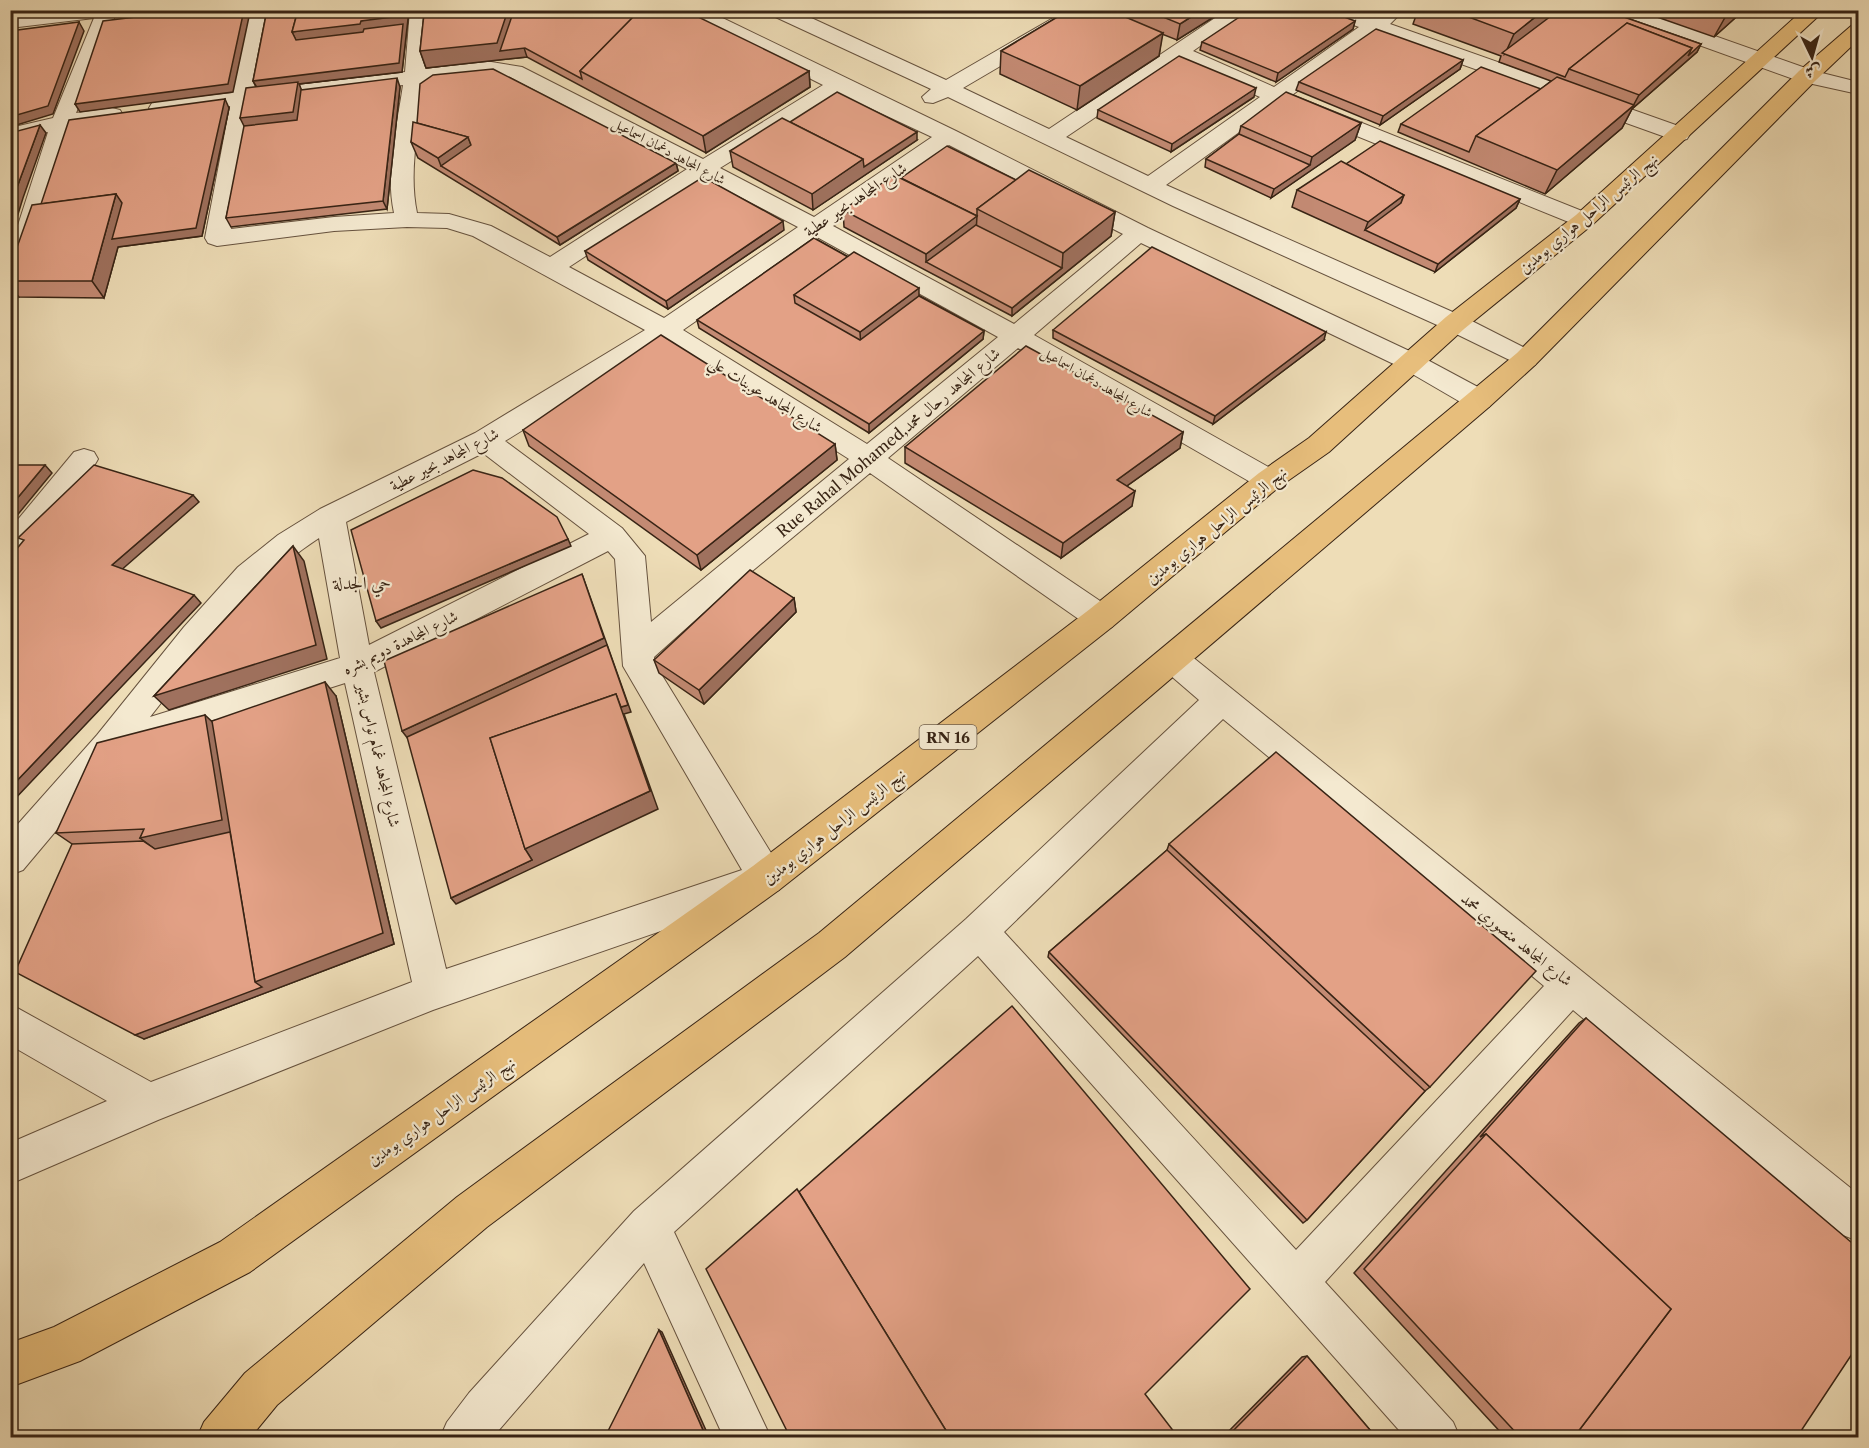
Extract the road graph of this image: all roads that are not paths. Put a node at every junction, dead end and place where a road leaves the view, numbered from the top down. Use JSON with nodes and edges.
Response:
{"nodes":[{"id":1,"x":114,"y":10,"type":"edge"},
{"id":2,"x":258,"y":10,"type":"edge"},
{"id":3,"x":420,"y":10,"type":"edge"},
{"id":4,"x":689,"y":10,"type":"edge"},
{"id":5,"x":776,"y":10,"type":"edge"},
{"id":6,"x":1082,"y":10,"type":"edge"},
{"id":7,"x":1241,"y":10,"type":"edge"},
{"id":8,"x":1330,"y":10,"type":"edge"},
{"id":9,"x":1396,"y":10,"type":"edge"},
{"id":10,"x":1620,"y":10,"type":"edge"},
{"id":11,"x":1815,"y":10,"type":"edge"},
{"id":12,"x":107,"y":11,"type":"edge"},
{"id":13,"x":10,"y":22,"type":"edge"},
{"id":14,"x":1374,"y":27,"type":"junction"},
{"id":15,"x":1858,"y":30,"type":"edge"},
{"id":16,"x":1177,"y":52,"type":"junction"},
{"id":17,"x":1759,"y":60,"type":"junction"},
{"id":18,"x":1807,"y":75,"type":"junction"},
{"id":19,"x":415,"y":77,"type":"junction"},
{"id":20,"x":839,"y":85,"type":"junction"},
{"id":21,"x":1858,"y":88,"type":"edge"},
{"id":22,"x":948,"y":89,"type":"junction"},
{"id":23,"x":1276,"y":96,"type":"junction"},
{"id":24,"x":243,"y":97,"type":"junction"},
{"id":25,"x":901,"y":115,"type":"junction"},
{"id":26,"x":62,"y":122,"type":"junction"},
{"id":27,"x":1679,"y":134,"type":"junction"},
{"id":28,"x":10,"y":135,"type":"edge"},
{"id":29,"x":948,"y":136,"type":"junction"},
{"id":30,"x":1050,"y":138,"type":"junction"},
{"id":31,"x":703,"y":169,"type":"junction"},
{"id":32,"x":1149,"y":186,"type":"junction"},
{"id":33,"x":407,"y":220,"type":"junction"},
{"id":34,"x":1584,"y":220,"type":"junction"},
{"id":35,"x":814,"y":226,"type":"junction"},
{"id":36,"x":1138,"y":232,"type":"junction"},
{"id":37,"x":552,"y":267,"type":"junction"},
{"id":38,"x":10,"y":291,"type":"edge"},
{"id":39,"x":1455,"y":324,"type":"junction"},
{"id":40,"x":665,"y":330,"type":"junction"},
{"id":41,"x":1016,"y":336,"type":"junction"},
{"id":42,"x":1526,"y":359,"type":"junction"},
{"id":43,"x":1411,"y":362,"type":"junction"},
{"id":44,"x":1479,"y":400,"type":"junction"},
{"id":45,"x":485,"y":440,"type":"junction"},
{"id":46,"x":868,"y":458,"type":"junction"},
{"id":47,"x":84,"y":459,"type":"dead end"},
{"id":48,"x":1269,"y":480,"type":"junction"},
{"id":49,"x":330,"y":518,"type":"junction"},
{"id":50,"x":612,"y":536,"type":"junction"},
{"id":51,"x":10,"y":551,"type":"edge"},
{"id":52,"x":1101,"y":618,"type":"junction"},
{"id":53,"x":638,"y":652,"type":"junction"},
{"id":54,"x":1174,"y":660,"type":"junction"},
{"id":55,"x":357,"y":666,"type":"junction"},
{"id":56,"x":1222,"y":699,"type":"junction"},
{"id":57,"x":109,"y":745,"type":"junction"},
{"id":58,"x":10,"y":859,"type":"edge"},
{"id":59,"x":766,"y":878,"type":"junction"},
{"id":60,"x":979,"y":930,"type":"junction"},
{"id":61,"x":1572,"y":984,"type":"junction"},
{"id":62,"x":433,"y":992,"type":"junction"},
{"id":63,"x":10,"y":1023,"type":"edge"},
{"id":64,"x":149,"y":1103,"type":"junction"},
{"id":65,"x":10,"y":1164,"type":"edge"},
{"id":66,"x":1858,"y":1220,"type":"edge"},
{"id":67,"x":650,"y":1226,"type":"junction"},
{"id":68,"x":1297,"y":1280,"type":"junction"},
{"id":69,"x":10,"y":1365,"type":"edge"},
{"id":70,"x":220,"y":1437,"type":"edge"},
{"id":71,"x":464,"y":1437,"type":"edge"},
{"id":72,"x":748,"y":1437,"type":"edge"},
{"id":73,"x":1437,"y":1437,"type":"edge"}],
"edges":[{"from":1,"to":12,"type":"street"},
{"from":2,"to":24,"type":"street"},
{"from":3,"to":19,"type":"street"},
{"from":4,"to":20,"type":"street"},
{"from":5,"to":22,"type":"street"},
{"from":6,"to":22,"type":"street"},
{"from":7,"to":16,"type":"street"},
{"from":8,"to":14,"type":"street"},
{"from":9,"to":14,"type":"street"},
{"from":10,"to":17,"type":"street"},
{"from":11,"to":17,"type":"main road","name":"نهج الرئيس الراحل هواري بومدين","number":"RN 16"},
{"from":12,"to":13,"type":"street"},
{"from":12,"to":26,"type":"street"},
{"from":14,"to":23,"type":"street"},
{"from":14,"to":27,"type":"street"},
{"from":15,"to":18,"type":"main road"},
{"from":16,"to":23,"type":"street"},
{"from":16,"to":30,"type":"street"},
{"from":17,"to":18,"type":"street"},
{"from":17,"to":27,"type":"main road","name":"نهج الرئيس الراحل هواري بومدين","number":"RN 16"},
{"from":18,"to":21,"type":"street"},
{"from":18,"to":42,"type":"main road"},
{"from":19,"to":24,"type":"street","name":"شارع المجاهد دغمان اسماعيل"},
{"from":19,"to":31,"type":"street","name":"شارع المجاهد دغمان اسماعيل"},
{"from":19,"to":33,"type":"street"},
{"from":20,"to":25,"type":"street"},
{"from":20,"to":31,"type":"street"},
{"from":22,"to":25,"type":"street"},
{"from":22,"to":30,"type":"street"},
{"from":23,"to":32,"type":"street"},
{"from":23,"to":34,"type":"street"},
{"from":24,"to":26,"type":"street","name":"شارع المجاهد دغمان اسماعيل"},
{"from":24,"to":33,"type":"street","name":"شارع المجاهد عوينات علي"},
{"from":25,"to":29,"type":"street"},
{"from":26,"to":28,"type":"street","name":"شارع المجاهد دغمان اسماعيل"},
{"from":26,"to":38,"type":"street"},
{"from":27,"to":34,"type":"main road","name":"نهج الرئيس الراحل هواري بومدين","number":"RN 16"},
{"from":29,"to":35,"type":"street","name":"شارع المجاهد بحير عطية"},
{"from":29,"to":36,"type":"street"},
{"from":30,"to":32,"type":"street"},
{"from":31,"to":35,"type":"street","name":"شارع المجاهد دغمان اسماعيل"},
{"from":31,"to":37,"type":"street"},
{"from":32,"to":39,"type":"street"},
{"from":33,"to":37,"type":"street","name":"شارع المجاهد عوينات علي"},
{"from":34,"to":39,"type":"main road","name":"نهج الرئيس الراحل هواري بومدين","number":"RN 16"},
{"from":35,"to":40,"type":"street","name":"شارع المجاهد بحير عطية"},
{"from":35,"to":41,"type":"street","name":"شارع المجاهد دغمان اسماعيل"},
{"from":36,"to":41,"type":"street","name":"Rue Rahal Mohamed,شارع المجاهد رحال محمد"},
{"from":36,"to":43,"type":"street"},
{"from":37,"to":40,"type":"street","name":"شارع المجاهد عوينات علي"},
{"from":39,"to":42,"type":"street"},
{"from":39,"to":43,"type":"main road","name":"نهج الرئيس الراحل هواري بومدين","number":"RN 16"},
{"from":40,"to":45,"type":"street","name":"شارع المجاهد بحير عطية"},
{"from":40,"to":46,"type":"street","name":"شارع المجاهد عوينات علي"},
{"from":41,"to":46,"type":"street","name":"Rue Rahal Mohamed,شارع المجاهد رحال محمد"},
{"from":41,"to":48,"type":"street","name":"شارع المجاهد دغمان اسماعيل"},
{"from":42,"to":44,"type":"main road"},
{"from":43,"to":44,"type":"street"},
{"from":43,"to":48,"type":"main road","name":"نهج الرئيس الراحل هواري بومدين","number":"RN 16"},
{"from":44,"to":54,"type":"main road"},
{"from":45,"to":49,"type":"street","name":"شارع المجاهد بحير عطية"},
{"from":45,"to":50,"type":"street"},
{"from":46,"to":52,"type":"street","name":"شارع المجاهد عوينات علي"},
{"from":46,"to":53,"type":"street","name":"Rue Rahal Mohamed,شارع المجاهد رحال محمد"},
{"from":47,"to":51,"type":"street"},
{"from":48,"to":52,"type":"main road","name":"نهج الرئيس الراحل هواري بومدين","number":"RN 16"},
{"from":49,"to":55,"type":"street","name":"شارع المجاهد غمام نواس بشير"},
{"from":49,"to":57,"type":"street","name":"شارع المجاهد بحير عطية"},
{"from":50,"to":53,"type":"street"},
{"from":50,"to":55,"type":"street","name":"شارع المجاهدة دويم بشره"},
{"from":52,"to":59,"type":"main road","name":"نهج الرئيس الراحل هواري بومدين","number":"RN 16"},
{"from":53,"to":59,"type":"street"},
{"from":54,"to":56,"type":"street","name":"شارع المجاهد منصوري محمد"},
{"from":54,"to":70,"type":"main road"},
{"from":55,"to":57,"type":"street","name":"شارع المجاهدة دويم بشره"},
{"from":55,"to":62,"type":"street","name":"شارع المجاهد غمام نواس بشير"},
{"from":56,"to":60,"type":"street"},
{"from":56,"to":61,"type":"street","name":"شارع المجاهد منصوري محمد"},
{"from":57,"to":58,"type":"street","name":"شارع المجاهد بحير عطية"},
{"from":59,"to":62,"type":"street"},
{"from":59,"to":69,"type":"main road","name":"نهج الرئيس الراحل هواري بومدين","number":"RN 16"},
{"from":60,"to":67,"type":"street"},
{"from":60,"to":68,"type":"street"},
{"from":61,"to":66,"type":"street","name":"شارع المجاهد منصوري محمد"},
{"from":61,"to":68,"type":"street"},
{"from":62,"to":64,"type":"street"},
{"from":63,"to":64,"type":"street"},
{"from":64,"to":65,"type":"street"},
{"from":67,"to":71,"type":"street"},
{"from":67,"to":72,"type":"street"},
{"from":68,"to":73,"type":"street"}]}
